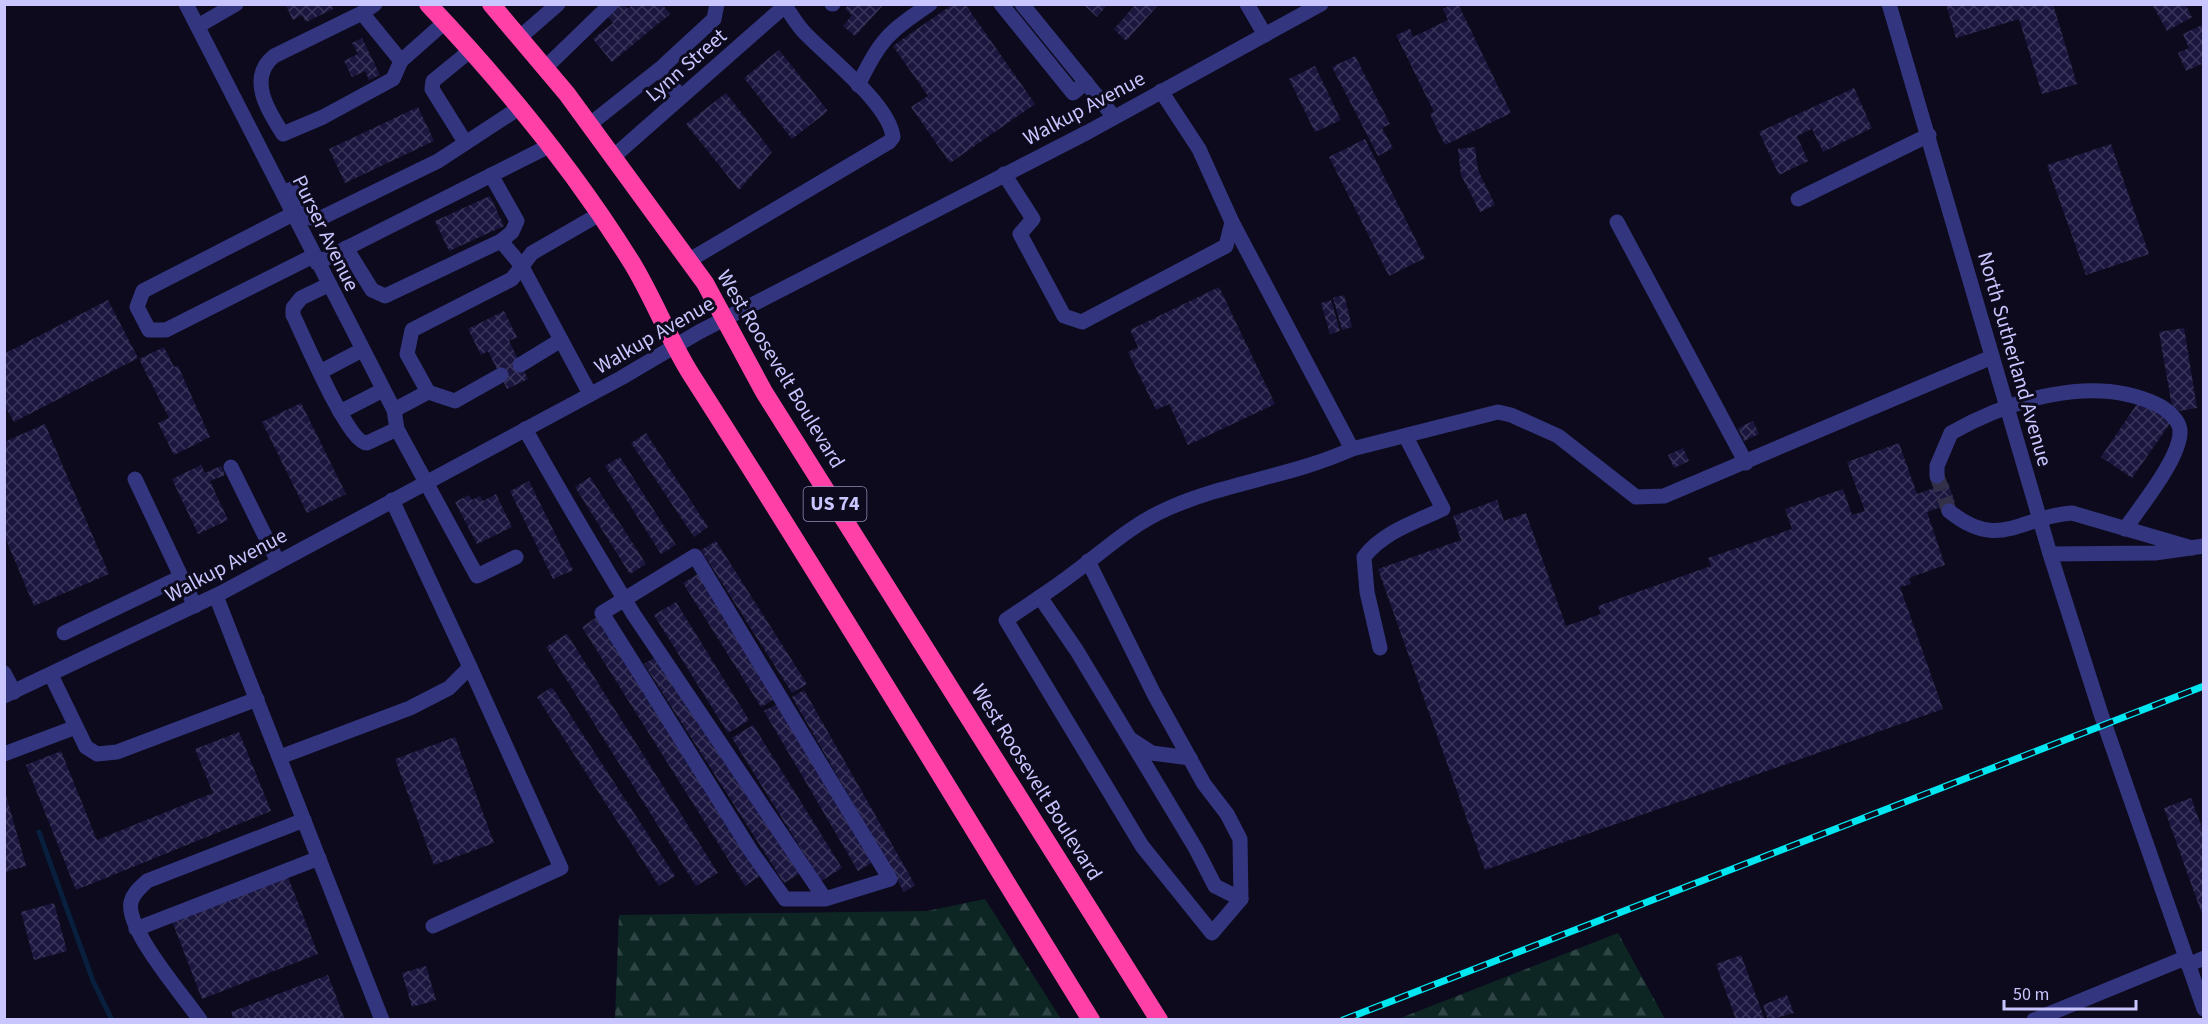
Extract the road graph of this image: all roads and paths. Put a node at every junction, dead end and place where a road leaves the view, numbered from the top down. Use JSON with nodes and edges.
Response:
{"nodes":[{"id":1,"x":186,"y":4,"type":"edge"},
{"id":2,"x":236,"y":4,"type":"edge"},
{"id":3,"x":428,"y":4,"type":"edge"},
{"id":4,"x":491,"y":4,"type":"edge"},
{"id":5,"x":558,"y":4,"type":"edge"},
{"id":6,"x":611,"y":4,"type":"edge"},
{"id":7,"x":717,"y":4,"type":"edge"},
{"id":8,"x":930,"y":4,"type":"edge"},
{"id":9,"x":1001,"y":4,"type":"edge"},
{"id":10,"x":1022,"y":4,"type":"edge"},
{"id":11,"x":1247,"y":4,"type":"edge"},
{"id":12,"x":1321,"y":4,"type":"edge"},
{"id":13,"x":1889,"y":4,"type":"edge"},
{"id":14,"x":785,"y":5,"type":"edge"},
{"id":15,"x":369,"y":9,"type":"edge"},
{"id":16,"x":445,"y":22,"type":"junction"},
{"id":17,"x":198,"y":26,"type":"junction"},
{"id":18,"x":1265,"y":34,"type":"junction"},
{"id":19,"x":519,"y":38,"type":"junction"},
{"id":20,"x":471,"y":50,"type":"junction"},
{"id":21,"x":401,"y":61,"type":"junction"},
{"id":22,"x":545,"y":68,"type":"junction"},
{"id":23,"x":659,"y":70,"type":"junction"},
{"id":24,"x":1086,"y":82,"type":"junction"},
{"id":25,"x":858,"y":85,"type":"junction"},
{"id":26,"x":1161,"y":91,"type":"junction"},
{"id":27,"x":681,"y":97,"type":"junction"},
{"id":28,"x":267,"y":108,"type":"junction"},
{"id":29,"x":519,"y":108,"type":"junction"},
{"id":30,"x":245,"y":117,"type":"junction"},
{"id":31,"x":1114,"y":117,"type":"junction"},
{"id":32,"x":589,"y":125,"type":"junction"},
{"id":33,"x":283,"y":134,"type":"junction"},
{"id":34,"x":1929,"y":135,"type":"junction"},
{"id":35,"x":465,"y":142,"type":"junction"},
{"id":36,"x":549,"y":146,"type":"junction"},
{"id":37,"x":259,"y":147,"type":"junction"},
{"id":38,"x":613,"y":158,"type":"junction"},
{"id":39,"x":1004,"y":174,"type":"junction"},
{"id":40,"x":491,"y":175,"type":"junction"},
{"id":41,"x":283,"y":193,"type":"junction"},
{"id":42,"x":1798,"y":199,"type":"dead end"},
{"id":43,"x":292,"y":214,"type":"junction"},
{"id":44,"x":598,"y":215,"type":"junction"},
{"id":45,"x":1232,"y":222,"type":"junction"},
{"id":46,"x":1617,"y":222,"type":"dead end"},
{"id":47,"x":501,"y":241,"type":"junction"},
{"id":48,"x":346,"y":248,"type":"junction"},
{"id":49,"x":315,"y":259,"type":"junction"},
{"id":50,"x":688,"y":261,"type":"junction"},
{"id":51,"x":521,"y":265,"type":"junction"},
{"id":52,"x":328,"y":285,"type":"junction"},
{"id":53,"x":724,"y":318,"type":"junction"},
{"id":54,"x":561,"y":340,"type":"junction"},
{"id":55,"x":675,"y":346,"type":"junction"},
{"id":56,"x":362,"y":350,"type":"junction"},
{"id":57,"x":1992,"y":357,"type":"junction"},
{"id":58,"x":520,"y":365,"type":"dead end"},
{"id":59,"x":320,"y":372,"type":"junction"},
{"id":60,"x":501,"y":375,"type":"dead end"},
{"id":61,"x":383,"y":390,"type":"junction"},
{"id":62,"x":428,"y":392,"type":"junction"},
{"id":63,"x":590,"y":394,"type":"junction"},
{"id":64,"x":2006,"y":406,"type":"junction"},
{"id":65,"x":394,"y":410,"type":"junction"},
{"id":66,"x":340,"y":412,"type":"junction"},
{"id":67,"x":397,"y":429,"type":"junction"},
{"id":68,"x":525,"y":429,"type":"junction"},
{"id":69,"x":1406,"y":437,"type":"junction"},
{"id":70,"x":1352,"y":449,"type":"junction"},
{"id":71,"x":1746,"y":463,"type":"junction"},
{"id":72,"x":231,"y":467,"type":"dead end"},
{"id":73,"x":1937,"y":476,"type":"tunnel mouth"},
{"id":74,"x":135,"y":479,"type":"dead end"},
{"id":75,"x":425,"y":482,"type":"junction"},
{"id":76,"x":392,"y":500,"type":"junction"},
{"id":77,"x":1949,"y":511,"type":"tunnel mouth"},
{"id":78,"x":2039,"y":520,"type":"junction"},
{"id":79,"x":2125,"y":530,"type":"junction"},
{"id":80,"x":2198,"y":547,"type":"edge"},
{"id":81,"x":2050,"y":554,"type":"junction"},
{"id":82,"x":516,"y":557,"type":"dead end"},
{"id":83,"x":1088,"y":561,"type":"junction"},
{"id":84,"x":278,"y":562,"type":"junction"},
{"id":85,"x":181,"y":577,"type":"junction"},
{"id":86,"x":216,"y":596,"type":"junction"},
{"id":87,"x":1040,"y":597,"type":"junction"},
{"id":88,"x":625,"y":599,"type":"junction"},
{"id":89,"x":195,"y":606,"type":"junction"},
{"id":90,"x":64,"y":633,"type":"dead end"},
{"id":91,"x":1380,"y":648,"type":"dead end"},
{"id":92,"x":470,"y":667,"type":"junction"},
{"id":93,"x":4,"y":673,"type":"edge"},
{"id":94,"x":51,"y":675,"type":"junction"},
{"id":95,"x":9,"y":694,"type":"edge"},
{"id":96,"x":257,"y":699,"type":"junction"},
{"id":97,"x":76,"y":727,"type":"junction"},
{"id":98,"x":1130,"y":738,"type":"junction"},
{"id":99,"x":4,"y":754,"type":"edge"},
{"id":100,"x":280,"y":757,"type":"junction"},
{"id":101,"x":1190,"y":758,"type":"junction"},
{"id":102,"x":304,"y":820,"type":"junction"},
{"id":103,"x":319,"y":858,"type":"junction"},
{"id":104,"x":1241,"y":898,"type":"junction"},
{"id":105,"x":825,"y":899,"type":"junction"},
{"id":106,"x":434,"y":926,"type":"dead end"},
{"id":107,"x":136,"y":929,"type":"junction"},
{"id":108,"x":2204,"y":958,"type":"edge"},
{"id":109,"x":2186,"y":961,"type":"junction"},
{"id":110,"x":2203,"y":1009,"type":"edge"},
{"id":111,"x":200,"y":1020,"type":"edge"},
{"id":112,"x":382,"y":1020,"type":"edge"},
{"id":113,"x":1091,"y":1020,"type":"edge"},
{"id":114,"x":1159,"y":1020,"type":"edge"},
{"id":115,"x":2034,"y":1020,"type":"edge"}],
"edges":[{"from":1,"to":17,"type":"street","name":"Purser Avenue"},
{"from":2,"to":17,"type":"street"},
{"from":3,"to":16,"type":"highway","number":"US 74"},
{"from":4,"to":19,"type":"highway","name":"West Roosevelt Boulevard","number":"US 74"},
{"from":5,"to":19,"type":"street"},
{"from":6,"to":22,"type":"street"},
{"from":7,"to":23,"type":"street"},
{"from":8,"to":25,"type":"street"},
{"from":9,"to":24,"type":"street"},
{"from":10,"to":24,"type":"street"},
{"from":11,"to":18,"type":"street"},
{"from":12,"to":18,"type":"street","name":"Walkup Avenue"},
{"from":13,"to":34,"type":"street","name":"North Sutherland Avenue"},
{"from":14,"to":25,"type":"street"},
{"from":14,"to":27,"type":"street","name":"Lynn Street"},
{"from":15,"to":21,"type":"street"},
{"from":15,"to":28,"type":"street"},
{"from":16,"to":20,"type":"highway","number":"US 74"},
{"from":16,"to":21,"type":"street"},
{"from":17,"to":30,"type":"street","name":"Purser Avenue"},
{"from":18,"to":26,"type":"street","name":"Walkup Avenue"},
{"from":19,"to":22,"type":"highway","name":"West Roosevelt Boulevard","number":"US 74"},
{"from":20,"to":29,"type":"highway","number":"US 74"},
{"from":20,"to":35,"type":"street"},
{"from":21,"to":33,"type":"street"},
{"from":22,"to":32,"type":"highway","name":"West Roosevelt Boulevard","number":"US 74"},
{"from":23,"to":27,"type":"street"},
{"from":23,"to":32,"type":"street"},
{"from":24,"to":31,"type":"street"},
{"from":25,"to":50,"type":"street"},
{"from":26,"to":31,"type":"street","name":"Walkup Avenue"},
{"from":26,"to":45,"type":"street"},
{"from":27,"to":38,"type":"street","name":"Lynn Street"},
{"from":28,"to":30,"type":"street"},
{"from":28,"to":33,"type":"street"},
{"from":29,"to":35,"type":"street"},
{"from":29,"to":36,"type":"highway","number":"US 74"},
{"from":30,"to":37,"type":"street","name":"Purser Avenue"},
{"from":31,"to":39,"type":"street","name":"Walkup Avenue"},
{"from":32,"to":38,"type":"highway","name":"West Roosevelt Boulevard","number":"US 74"},
{"from":33,"to":37,"type":"street"},
{"from":34,"to":42,"type":"street"},
{"from":34,"to":57,"type":"street","name":"North Sutherland Avenue"},
{"from":35,"to":41,"type":"street"},
{"from":36,"to":40,"type":"street"},
{"from":36,"to":44,"type":"highway","number":"US 74"},
{"from":37,"to":41,"type":"street","name":"Purser Avenue"},
{"from":38,"to":50,"type":"highway","name":"West Roosevelt Boulevard","number":"US 74"},
{"from":39,"to":45,"type":"street"},
{"from":39,"to":53,"type":"street","name":"Walkup Avenue"},
{"from":40,"to":47,"type":"street"},
{"from":40,"to":48,"type":"street"},
{"from":41,"to":43,"type":"street","name":"Purser Avenue"},
{"from":43,"to":49,"type":"street","name":"Purser Avenue"},
{"from":43,"to":49,"type":"street"},
{"from":44,"to":51,"type":"street"},
{"from":44,"to":55,"type":"highway","number":"US 74"},
{"from":45,"to":70,"type":"street"},
{"from":46,"to":71,"type":"street"},
{"from":47,"to":48,"type":"street"},
{"from":47,"to":51,"type":"street"},
{"from":48,"to":49,"type":"street"},
{"from":49,"to":52,"type":"street","name":"Purser Avenue"},
{"from":50,"to":53,"type":"highway","name":"West Roosevelt Boulevard","number":"US 74"},
{"from":51,"to":54,"type":"street"},
{"from":51,"to":62,"type":"street"},
{"from":52,"to":56,"type":"street","name":"Purser Avenue"},
{"from":52,"to":59,"type":"street"},
{"from":53,"to":55,"type":"street","name":"Walkup Avenue"},
{"from":53,"to":114,"type":"highway","name":"West Roosevelt Boulevard","number":"US 74"},
{"from":54,"to":58,"type":"street"},
{"from":54,"to":63,"type":"street"},
{"from":55,"to":63,"type":"street","name":"Walkup Avenue"},
{"from":55,"to":113,"type":"highway","number":"US 74"},
{"from":56,"to":59,"type":"street"},
{"from":56,"to":61,"type":"street","name":"Purser Avenue"},
{"from":57,"to":64,"type":"street","name":"North Sutherland Avenue"},
{"from":57,"to":71,"type":"street"},
{"from":59,"to":66,"type":"street"},
{"from":60,"to":62,"type":"street"},
{"from":61,"to":65,"type":"street","name":"Purser Avenue"},
{"from":61,"to":66,"type":"street"},
{"from":62,"to":65,"type":"street"},
{"from":63,"to":68,"type":"street","name":"Walkup Avenue"},
{"from":64,"to":73,"type":"street"},
{"from":64,"to":78,"type":"street","name":"North Sutherland Avenue"},
{"from":64,"to":79,"type":"street"},
{"from":65,"to":67,"type":"street","name":"Purser Avenue"},
{"from":66,"to":67,"type":"street"},
{"from":67,"to":75,"type":"street","name":"Purser Avenue"},
{"from":68,"to":75,"type":"street","name":"Walkup Avenue"},
{"from":68,"to":88,"type":"street"},
{"from":69,"to":70,"type":"street"},
{"from":69,"to":71,"type":"street"},
{"from":69,"to":91,"type":"street"},
{"from":70,"to":83,"type":"street"},
{"from":72,"to":84,"type":"street"},
{"from":74,"to":85,"type":"street"},
{"from":75,"to":76,"type":"street","name":"Walkup Avenue"},
{"from":75,"to":82,"type":"street","name":"Purser Avenue"},
{"from":76,"to":84,"type":"street","name":"Walkup Avenue"},
{"from":76,"to":92,"type":"street"},
{"from":77,"to":78,"type":"street"},
{"from":78,"to":79,"type":"street"},
{"from":78,"to":81,"type":"street","name":"North Sutherland Avenue"},
{"from":79,"to":80,"type":"street"},
{"from":80,"to":81,"type":"street"},
{"from":81,"to":109,"type":"street","name":"North Sutherland Avenue"},
{"from":83,"to":87,"type":"street"},
{"from":83,"to":101,"type":"street"},
{"from":84,"to":86,"type":"street","name":"Walkup Avenue"},
{"from":85,"to":89,"type":"street"},
{"from":85,"to":90,"type":"street"},
{"from":86,"to":89,"type":"street","name":"Walkup Avenue"},
{"from":86,"to":96,"type":"street"},
{"from":87,"to":98,"type":"street"},
{"from":87,"to":104,"type":"street"},
{"from":88,"to":105,"type":"street"},
{"from":88,"to":105,"type":"street"},
{"from":88,"to":105,"type":"street"},
{"from":89,"to":94,"type":"street","name":"Walkup Avenue"},
{"from":92,"to":100,"type":"street"},
{"from":92,"to":106,"type":"street"},
{"from":93,"to":95,"type":"street"},
{"from":94,"to":95,"type":"street","name":"Walkup Avenue"},
{"from":94,"to":97,"type":"street"},
{"from":96,"to":97,"type":"street"},
{"from":96,"to":100,"type":"street"},
{"from":97,"to":99,"type":"street"},
{"from":98,"to":101,"type":"street"},
{"from":98,"to":104,"type":"street"},
{"from":100,"to":102,"type":"street"},
{"from":101,"to":104,"type":"street"},
{"from":102,"to":103,"type":"street"},
{"from":102,"to":107,"type":"street"},
{"from":103,"to":107,"type":"street"},
{"from":103,"to":112,"type":"street"},
{"from":107,"to":111,"type":"street"},
{"from":108,"to":109,"type":"street"},
{"from":109,"to":110,"type":"street","name":"North Sutherland Avenue"},
{"from":109,"to":115,"type":"street"}]}
